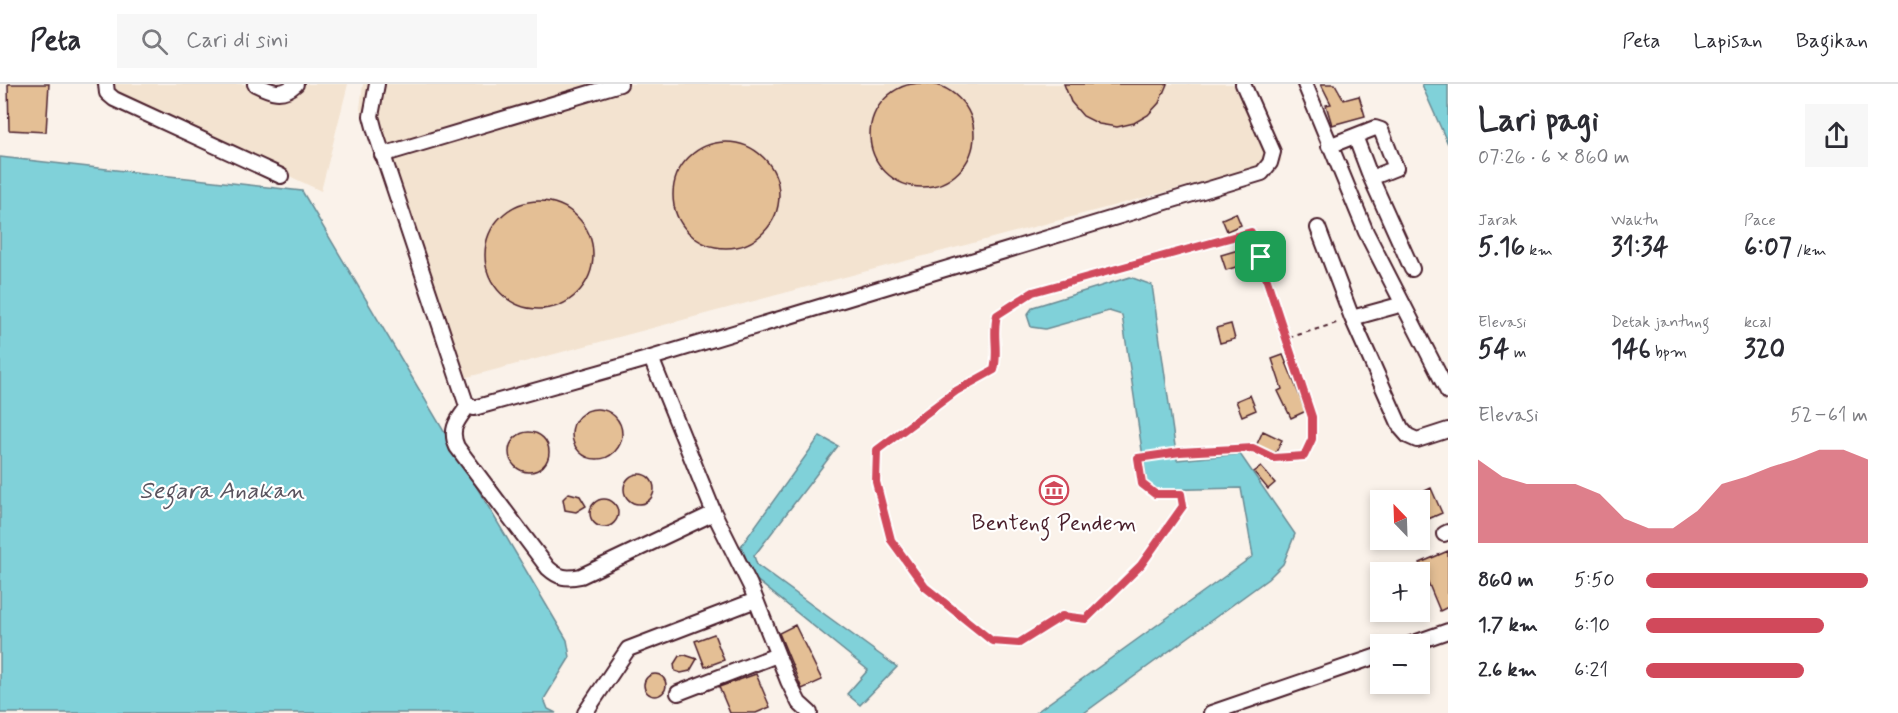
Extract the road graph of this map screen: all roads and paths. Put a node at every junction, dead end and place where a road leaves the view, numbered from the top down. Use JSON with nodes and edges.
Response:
{"nodes":[{"id":1,"x":106,"y":84,"type":"edge"},
{"id":2,"x":255,"y":84,"type":"edge"},
{"id":3,"x":296,"y":84,"type":"edge"},
{"id":4,"x":377,"y":84,"type":"edge"},
{"id":5,"x":620,"y":84,"type":"edge"},
{"id":6,"x":1243,"y":84,"type":"edge"},
{"id":7,"x":1305,"y":84,"type":"edge"},
{"id":8,"x":1355,"y":136,"type":"junction"},
{"id":9,"x":1329,"y":146,"type":"junction"},
{"id":10,"x":382,"y":155,"type":"junction"},
{"id":11,"x":281,"y":176,"type":"dead end"},
{"id":12,"x":1371,"y":178,"type":"junction"},
{"id":13,"x":1318,"y":228,"type":"dead end"},
{"id":14,"x":1412,"y":269,"type":"dead end"},
{"id":15,"x":1403,"y":304,"type":"junction"},
{"id":16,"x":1352,"y":318,"type":"junction"},
{"id":17,"x":1288,"y":338,"type":"junction"},
{"id":18,"x":651,"y":358,"type":"junction"},
{"id":19,"x":1448,"y":392,"type":"edge"},
{"id":20,"x":468,"y":406,"type":"junction"},
{"id":21,"x":1448,"y":430,"type":"edge"},
{"id":22,"x":714,"y":513,"type":"junction"},
{"id":23,"x":756,"y":600,"type":"junction"},
{"id":24,"x":1448,"y":631,"type":"edge"},
{"id":25,"x":1430,"y":637,"type":"edge"},
{"id":26,"x":777,"y":656,"type":"junction"},
{"id":27,"x":1370,"y":657,"type":"edge"},
{"id":28,"x":678,"y":693,"type":"dead end"},
{"id":29,"x":797,"y":708,"type":"edge"},
{"id":30,"x":585,"y":713,"type":"edge"},
{"id":31,"x":810,"y":713,"type":"edge"},
{"id":32,"x":1210,"y":713,"type":"edge"}],
"edges":[{"from":1,"to":11,"type":"street"},
{"from":2,"to":3,"type":"street"},
{"from":4,"to":10,"type":"street"},
{"from":5,"to":10,"type":"street"},
{"from":6,"to":18,"type":"street"},
{"from":7,"to":9,"type":"street"},
{"from":8,"to":9,"type":"street"},
{"from":8,"to":12,"type":"street"},
{"from":8,"to":12,"type":"street"},
{"from":9,"to":15,"type":"street"},
{"from":10,"to":20,"type":"street"},
{"from":12,"to":14,"type":"street"},
{"from":13,"to":16,"type":"street"},
{"from":15,"to":16,"type":"street"},
{"from":15,"to":19,"type":"street"},
{"from":16,"to":17,"type":"path"},
{"from":16,"to":21,"type":"street"},
{"from":17,"to":17,"type":"path"},
{"from":18,"to":20,"type":"street"},
{"from":18,"to":22,"type":"street"},
{"from":20,"to":22,"type":"street"},
{"from":22,"to":23,"type":"street"},
{"from":23,"to":26,"type":"street"},
{"from":23,"to":30,"type":"street"},
{"from":24,"to":25,"type":"street"},
{"from":26,"to":28,"type":"street"},
{"from":26,"to":29,"type":"street"},
{"from":27,"to":32,"type":"street"},
{"from":29,"to":31,"type":"street"}]}
